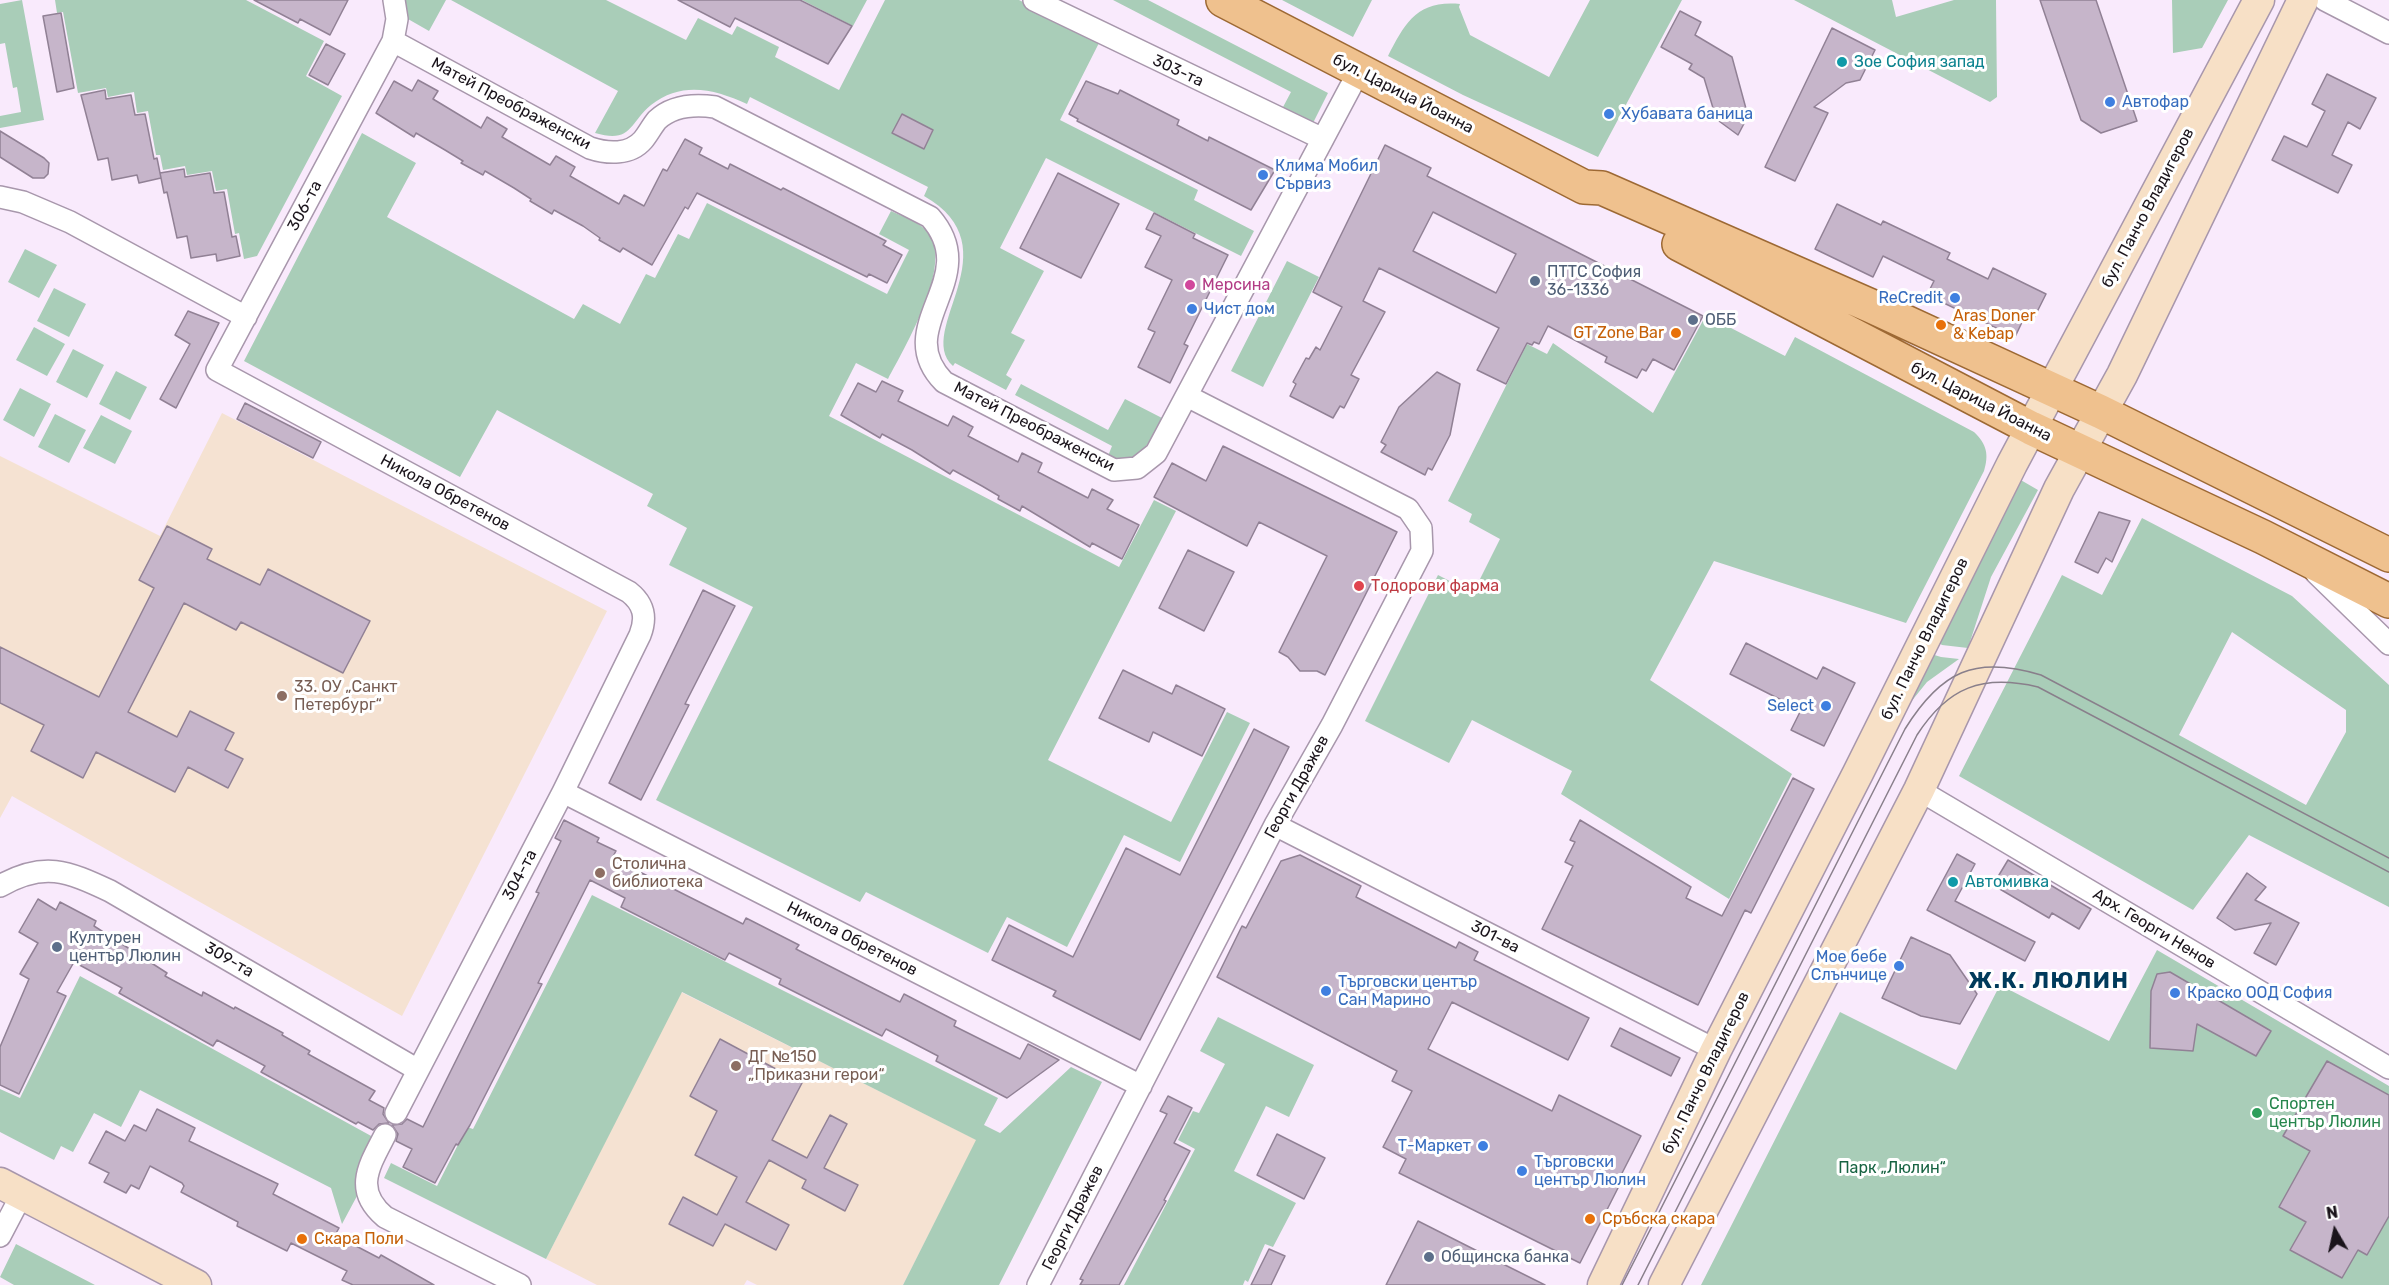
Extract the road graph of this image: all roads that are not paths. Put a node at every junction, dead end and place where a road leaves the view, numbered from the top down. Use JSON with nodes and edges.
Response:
{"nodes":[{"id":1,"x":394,"y":0,"type":"edge"},
{"id":2,"x":1034,"y":0,"type":"edge"},
{"id":3,"x":1223,"y":0,"type":"edge"},
{"id":4,"x":2259,"y":0,"type":"edge"},
{"id":5,"x":2303,"y":0,"type":"edge"},
{"id":6,"x":2325,"y":0,"type":"edge"},
{"id":7,"x":2389,"y":33,"type":"edge"},
{"id":8,"x":393,"y":41,"type":"junction"},
{"id":9,"x":1359,"y":70,"type":"junction"},
{"id":10,"x":1323,"y":139,"type":"junction"},
{"id":11,"x":1584,"y":187,"type":"junction"},
{"id":12,"x":0,"y":198,"type":"edge"},
{"id":13,"x":246,"y":317,"type":"junction"},
{"id":14,"x":217,"y":370,"type":"joint"},
{"id":15,"x":2051,"y":390,"type":"junction"},
{"id":16,"x":1187,"y":396,"type":"junction"},
{"id":17,"x":2101,"y":412,"type":"junction"},
{"id":18,"x":2031,"y":428,"type":"junction"},
{"id":19,"x":2079,"y":451,"type":"junction"},
{"id":20,"x":2294,"y":552,"type":"junction"},
{"id":21,"x":2389,"y":555,"type":"edge"},
{"id":22,"x":2389,"y":601,"type":"edge"},
{"id":23,"x":640,"y":635,"type":"joint"},
{"id":24,"x":2389,"y":644,"type":"edge"},
{"id":25,"x":1919,"y":790,"type":"junction"},
{"id":26,"x":563,"y":792,"type":"junction"},
{"id":27,"x":1275,"y":825,"type":"junction"},
{"id":28,"x":0,"y":886,"type":"edge"},
{"id":29,"x":1716,"y":1050,"type":"junction"},
{"id":30,"x":2389,"y":1068,"type":"edge"},
{"id":31,"x":418,"y":1070,"type":"junction"},
{"id":32,"x":1141,"y":1086,"type":"junction"},
{"id":33,"x":396,"y":1113,"type":"dead end"},
{"id":34,"x":385,"y":1136,"type":"dead end"},
{"id":35,"x":11,"y":1189,"type":"edge"},
{"id":36,"x":0,"y":1236,"type":"edge"},
{"id":37,"x":196,"y":1285,"type":"edge"},
{"id":38,"x":520,"y":1285,"type":"edge"},
{"id":39,"x":1038,"y":1285,"type":"edge"},
{"id":40,"x":1603,"y":1285,"type":"edge"},
{"id":41,"x":1664,"y":1285,"type":"edge"}],
"edges":[{"from":1,"to":8,"type":"street"},
{"from":2,"to":10,"type":"street","name":"303-та"},
{"from":3,"to":9,"type":"main road","name":"бул. Царица Йоанна"},
{"from":4,"to":15,"type":"main road","name":"бул. Панчо Владигеров"},
{"from":5,"to":17,"type":"main road"},
{"from":6,"to":7,"type":"street"},
{"from":8,"to":13,"type":"street","name":"306-та"},
{"from":8,"to":16,"type":"street","name":"Матей Преображенски"},
{"from":9,"to":10,"type":"street","name":"Матей Преображенски"},
{"from":9,"to":11,"type":"main road","name":"бул. Царица Йоанна"},
{"from":10,"to":16,"type":"street","name":"Матей Преображенски"},
{"from":11,"to":15,"type":"main road","name":"бул. Царица Йоанна"},
{"from":11,"to":18,"type":"main road","name":"бул. Царица Йоанна"},
{"from":12,"to":13,"type":"street"},
{"from":13,"to":14,"type":"street","name":"306-та"},
{"from":14,"to":23,"type":"street","name":"Никола Обретенов"},
{"from":15,"to":17,"type":"main road","name":"бул. Царица Йоанна"},
{"from":15,"to":18,"type":"main road","name":"бул. Панчо Владигеров"},
{"from":16,"to":27,"type":"street","name":"Георги Дражев"},
{"from":17,"to":19,"type":"main road"},
{"from":17,"to":21,"type":"main road","name":"бул. Царица Йоанна"},
{"from":18,"to":19,"type":"main road","name":"бул. Царица Йоанна"},
{"from":18,"to":29,"type":"main road","name":"бул. Панчо Владигеров"},
{"from":19,"to":20,"type":"main road","name":"бул. Царица Йоанна"},
{"from":19,"to":25,"type":"main road"},
{"from":20,"to":22,"type":"main road","name":"бул. Царица Йоанна"},
{"from":20,"to":24,"type":"street"},
{"from":23,"to":26,"type":"street","name":"304-та"},
{"from":25,"to":30,"type":"street","name":"Арх. Георги Ненов"},
{"from":25,"to":41,"type":"main road"},
{"from":26,"to":31,"type":"street","name":"304-та"},
{"from":26,"to":32,"type":"street","name":"Никола Обретенов"},
{"from":27,"to":29,"type":"street","name":"301-ва"},
{"from":27,"to":32,"type":"street","name":"Георги Дражев"},
{"from":28,"to":31,"type":"street","name":"309-та"},
{"from":29,"to":40,"type":"main road","name":"бул. Панчо Владигеров"},
{"from":31,"to":33,"type":"street","name":"304-та"},
{"from":32,"to":39,"type":"street","name":"Георги Дражев"},
{"from":34,"to":38,"type":"street"},
{"from":35,"to":36,"type":"street"},
{"from":35,"to":37,"type":"main road"}]}
